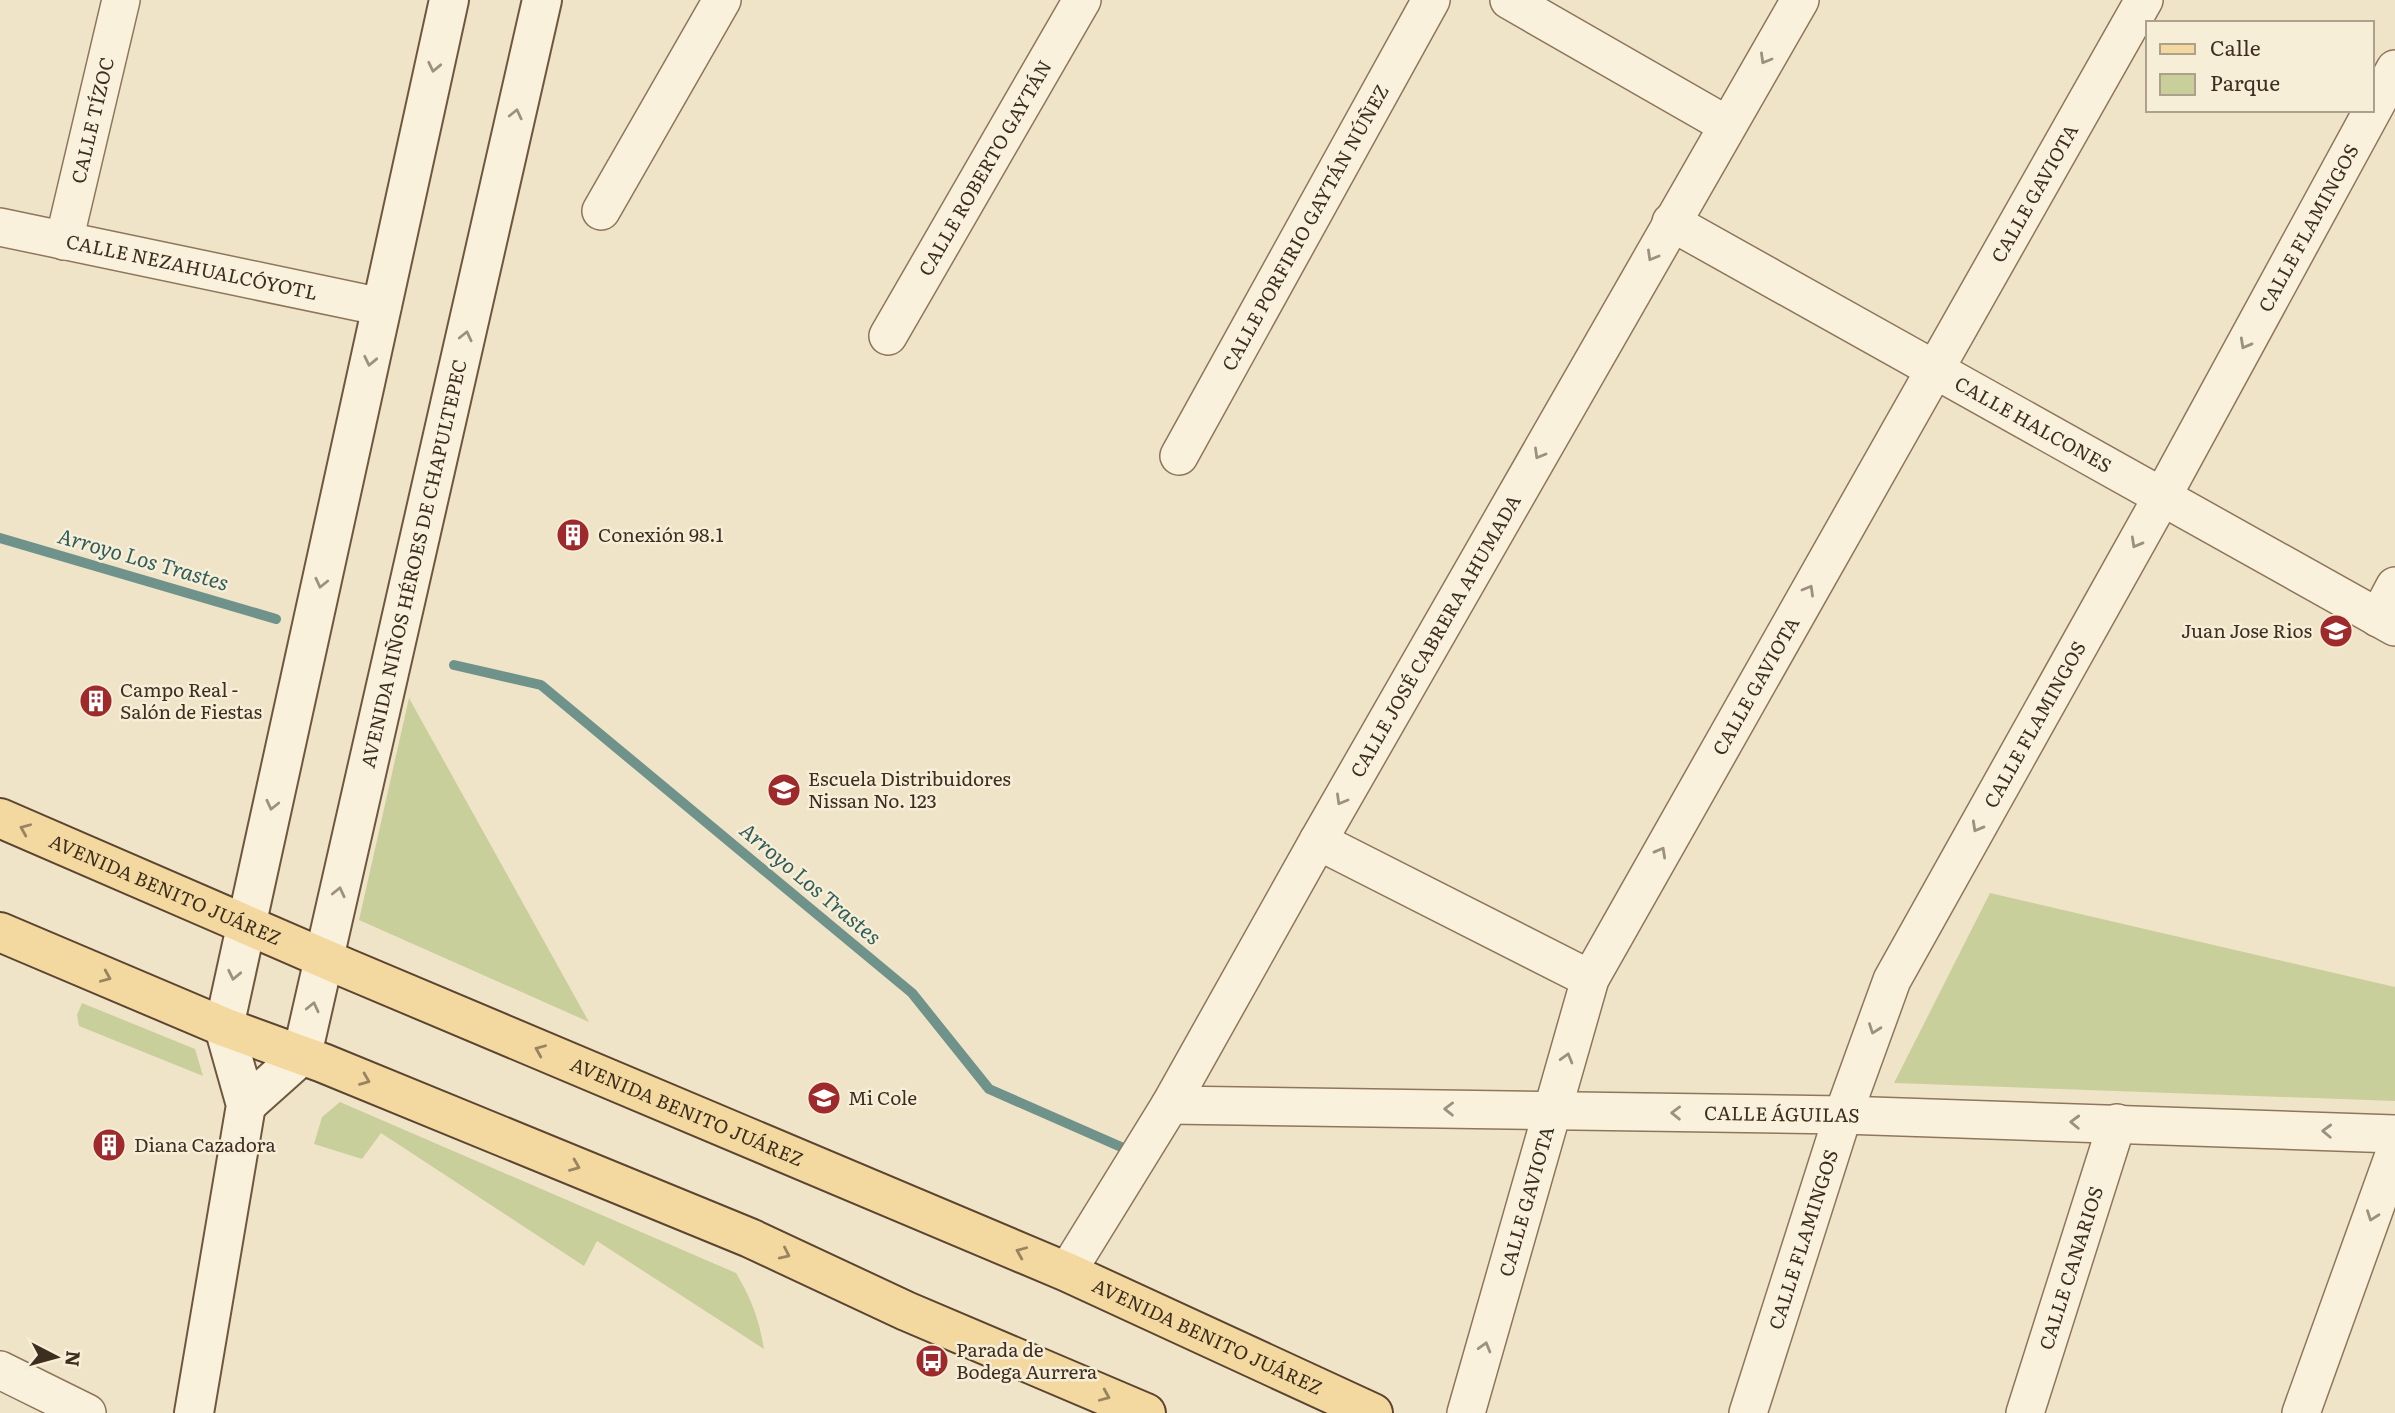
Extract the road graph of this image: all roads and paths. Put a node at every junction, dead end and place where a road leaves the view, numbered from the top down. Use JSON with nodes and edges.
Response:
{"nodes":[{"id":1,"x":121,"y":0,"type":"edge"},
{"id":2,"x":449,"y":0,"type":"edge"},
{"id":3,"x":542,"y":0,"type":"edge"},
{"id":4,"x":722,"y":0,"type":"edge"},
{"id":5,"x":1082,"y":0,"type":"edge"},
{"id":6,"x":1431,"y":0,"type":"edge"},
{"id":7,"x":1509,"y":0,"type":"edge"},
{"id":8,"x":1800,"y":0,"type":"edge"},
{"id":9,"x":2144,"y":0,"type":"edge"},
{"id":10,"x":2395,"y":68,"type":"edge"},
{"id":11,"x":2374,"y":107,"type":"edge"},
{"id":12,"x":2371,"y":112,"type":"edge"},
{"id":13,"x":1727,"y":125,"type":"junction"},
{"id":14,"x":601,"y":212,"type":"dead end"},
{"id":15,"x":1671,"y":222,"type":"junction"},
{"id":16,"x":0,"y":227,"type":"edge"},
{"id":17,"x":64,"y":241,"type":"junction"},
{"id":18,"x":382,"y":307,"type":"junction"},
{"id":19,"x":888,"y":336,"type":"dead end"},
{"id":20,"x":1935,"y":370,"type":"junction"},
{"id":21,"x":1179,"y":456,"type":"dead end"},
{"id":22,"x":2162,"y":497,"type":"junction"},
{"id":23,"x":2389,"y":610,"type":"edge"},
{"id":24,"x":0,"y":818,"type":"edge"},
{"id":25,"x":1318,"y":841,"type":"junction"},
{"id":26,"x":245,"y":924,"type":"junction"},
{"id":27,"x":0,"y":932,"type":"edge"},
{"id":28,"x":324,"y":959,"type":"junction"},
{"id":29,"x":1590,"y":979,"type":"junction"},
{"id":30,"x":224,"y":1027,"type":"junction"},
{"id":31,"x":302,"y":1055,"type":"junction"},
{"id":32,"x":246,"y":1105,"type":"junction"},
{"id":33,"x":1170,"y":1105,"type":"junction"},
{"id":34,"x":1552,"y":1111,"type":"junction"},
{"id":35,"x":1843,"y":1115,"type":"junction"},
{"id":36,"x":2116,"y":1123,"type":"junction"},
{"id":37,"x":2395,"y":1134,"type":"edge"},
{"id":38,"x":2395,"y":1152,"type":"edge"},
{"id":39,"x":1067,"y":1272,"type":"junction"},
{"id":40,"x":0,"y":1370,"type":"edge"},
{"id":41,"x":87,"y":1413,"type":"edge"},
{"id":42,"x":194,"y":1413,"type":"edge"},
{"id":43,"x":1146,"y":1413,"type":"edge"},
{"id":44,"x":1373,"y":1413,"type":"edge"},
{"id":45,"x":1466,"y":1413,"type":"edge"},
{"id":46,"x":1748,"y":1413,"type":"edge"},
{"id":47,"x":2025,"y":1413,"type":"edge"},
{"id":48,"x":2301,"y":1413,"type":"edge"}],
"edges":[{"from":1,"to":17,"type":"street","name":"CALLE TÍZOC"},
{"from":2,"to":18,"type":"main road","one_way":true},
{"from":28,"to":3,"type":"main road","name":"AVENIDA NIÑOS HÉROES DE CHAPULTEPEC","one_way":true},
{"from":4,"to":14,"type":"street"},
{"from":5,"to":19,"type":"street","name":"CALLE ROBERTO GAYTÁN"},
{"from":6,"to":21,"type":"street","name":"CALLE PORFIRIO GAYTÁN NÚÑEZ"},
{"from":7,"to":13,"type":"street"},
{"from":8,"to":13,"type":"street","name":"CALLE JOSÉ CABRERA AHUMADA","one_way":true},
{"from":9,"to":20,"type":"street","name":"CALLE GAVIOTA"},
{"from":10,"to":11,"type":"street","name":"CALLE FLAMINGOS","one_way":true},
{"from":12,"to":22,"type":"street","name":"CALLE FLAMINGOS","one_way":true},
{"from":13,"to":15,"type":"street","name":"CALLE JOSÉ CABRERA AHUMADA"},
{"from":15,"to":20,"type":"street","name":"CALLE HALCONES"},
{"from":15,"to":25,"type":"street","name":"CALLE JOSÉ CABRERA AHUMADA","one_way":true},
{"from":16,"to":17,"type":"street","name":"CALLE NEZAHUALCÓYOTL"},
{"from":17,"to":18,"type":"street","name":"CALLE NEZAHUALCÓYOTL"},
{"from":18,"to":26,"type":"main road","one_way":true},
{"from":20,"to":22,"type":"street","name":"CALLE HALCONES"},
{"from":29,"to":20,"type":"street","name":"CALLE GAVIOTA","one_way":true},
{"from":22,"to":23,"type":"street","name":"CALLE HALCONES"},
{"from":22,"to":35,"type":"street","name":"CALLE FLAMINGOS","one_way":true},
{"from":26,"to":24,"type":"main road","name":"AVENIDA BENITO JUÁREZ","one_way":true},
{"from":25,"to":29,"type":"street"},
{"from":25,"to":33,"type":"street","name":"CALLE JOSÉ CABRERA AHUMADA"},
{"from":26,"to":28,"type":"main road","name":"AVENIDA BENITO JUÁREZ"},
{"from":26,"to":30,"type":"main road","one_way":true},
{"from":27,"to":30,"type":"main road","one_way":true},
{"from":31,"to":28,"type":"main road","name":"AVENIDA NIÑOS HÉROES DE CHAPULTEPEC","one_way":true},
{"from":39,"to":28,"type":"main road","name":"AVENIDA BENITO JUÁREZ","one_way":true},
{"from":34,"to":29,"type":"street","name":"CALLE GAVIOTA","one_way":true},
{"from":30,"to":31,"type":"main road"},
{"from":30,"to":32,"type":"main road"},
{"from":31,"to":32,"type":"main road"},
{"from":31,"to":43,"type":"main road","one_way":true},
{"from":32,"to":42,"type":"main road"},
{"from":34,"to":33,"type":"street","name":"CALLE ÁGUILAS","one_way":true},
{"from":33,"to":39,"type":"street","name":"CALLE JOSÉ CABRERA AHUMADA"},
{"from":35,"to":34,"type":"street","name":"CALLE ÁGUILAS","one_way":true},
{"from":45,"to":34,"type":"street","name":"CALLE GAVIOTA","one_way":true},
{"from":36,"to":35,"type":"street","name":"CALLE ÁGUILAS","one_way":true},
{"from":35,"to":46,"type":"street","name":"CALLE FLAMINGOS"},
{"from":37,"to":36,"type":"street","name":"CALLE ÁGUILAS","one_way":true},
{"from":36,"to":47,"type":"street","name":"CALLE CANARIOS"},
{"from":38,"to":48,"type":"street","one_way":true},
{"from":39,"to":44,"type":"main road","name":"AVENIDA BENITO JUÁREZ"},
{"from":40,"to":41,"type":"street"}]}
